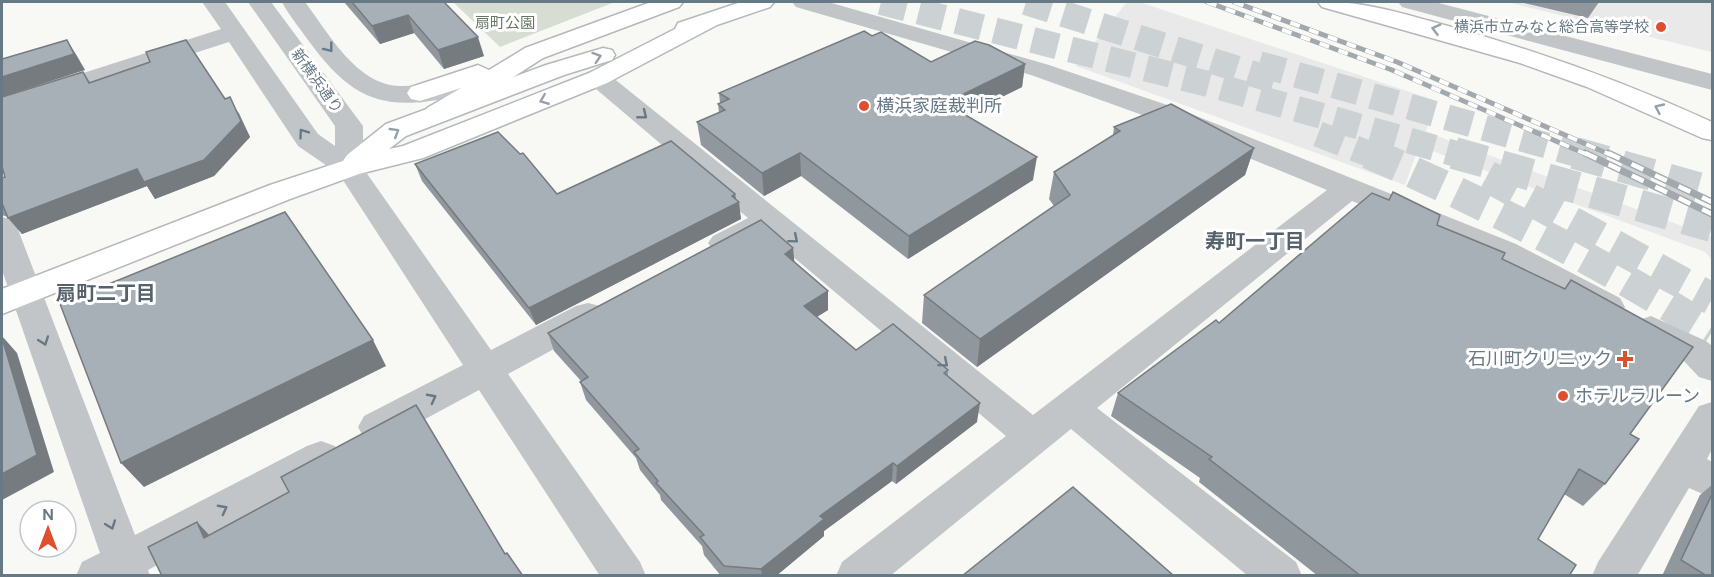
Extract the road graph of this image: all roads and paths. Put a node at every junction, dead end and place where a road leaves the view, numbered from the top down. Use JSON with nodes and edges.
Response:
{"nodes":[{"id":1,"x":214,"y":2,"type":"edge"},
{"id":2,"x":260,"y":2,"type":"edge"},
{"id":3,"x":292,"y":2,"type":"edge"},
{"id":4,"x":671,"y":2,"type":"edge"},
{"id":5,"x":762,"y":2,"type":"edge"},
{"id":6,"x":804,"y":2,"type":"edge"},
{"id":7,"x":1330,"y":2,"type":"edge"},
{"id":8,"x":1410,"y":2,"type":"edge"},
{"id":9,"x":708,"y":21,"type":"junction"},
{"id":10,"x":234,"y":33,"type":"junction"},
{"id":11,"x":534,"y":53,"type":"junction"},
{"id":12,"x":555,"y":70,"type":"junction"},
{"id":13,"x":598,"y":78,"type":"junction"},
{"id":14,"x":1713,"y":82,"type":"edge"},
{"id":15,"x":482,"y":86,"type":"junction"},
{"id":16,"x":420,"y":93,"type":"junction"},
{"id":17,"x":2,"y":107,"type":"edge"},
{"id":18,"x":437,"y":114,"type":"junction"},
{"id":19,"x":1713,"y":132,"type":"edge"},
{"id":20,"x":349,"y":168,"type":"junction"},
{"id":21,"x":1349,"y":188,"type":"junction"},
{"id":22,"x":770,"y":219,"type":"junction"},
{"id":23,"x":2,"y":227,"type":"edge"},
{"id":24,"x":698,"y":257,"type":"edge"},
{"id":25,"x":13,"y":297,"type":"edge"},
{"id":26,"x":617,"y":300,"type":"edge"},
{"id":27,"x":1703,"y":358,"type":"edge"},
{"id":28,"x":486,"y":369,"type":"junction"},
{"id":29,"x":1071,"y":408,"type":"junction"},
{"id":30,"x":1713,"y":417,"type":"edge"},
{"id":31,"x":1033,"y":437,"type":"junction"},
{"id":32,"x":1698,"y":473,"type":"edge"},
{"id":33,"x":117,"y":571,"type":"edge"},
{"id":34,"x":625,"y":576,"type":"edge"},
{"id":35,"x":857,"y":576,"type":"edge"},
{"id":36,"x":1281,"y":576,"type":"edge"},
{"id":37,"x":1613,"y":576,"type":"edge"}],
"edges":[{"from":1,"to":10,"type":"street"},
{"from":2,"to":20,"type":"street","name":"新横浜通り"},
{"from":3,"to":16,"type":"street","one_way":true},
{"from":4,"to":11,"type":"main road"},
{"from":5,"to":9,"type":"main road"},
{"from":6,"to":21,"type":"street"},
{"from":19,"to":7,"type":"main road","one_way":true},
{"from":8,"to":14,"type":"street"},
{"from":12,"to":9,"type":"main road","one_way":true},
{"from":9,"to":13,"type":"main road"},
{"from":10,"to":17,"type":"street"},
{"from":20,"to":10,"type":"street","one_way":true},
{"from":11,"to":15,"type":"main road"},
{"from":11,"to":16,"type":"main road"},
{"from":12,"to":15,"type":"street"},
{"from":12,"to":18,"type":"main road"},
{"from":13,"to":20,"type":"main road","one_way":true},
{"from":13,"to":22,"type":"street","one_way":true},
{"from":15,"to":16,"type":"street"},
{"from":15,"to":18,"type":"main road"},
{"from":20,"to":18,"type":"main road","one_way":true},
{"from":20,"to":25,"type":"main road"},
{"from":20,"to":28,"type":"street"},
{"from":21,"to":27,"type":"street"},
{"from":21,"to":29,"type":"street"},
{"from":22,"to":24,"type":"street"},
{"from":22,"to":31,"type":"street","one_way":true},
{"from":23,"to":25,"type":"street"},
{"from":25,"to":33,"type":"street","one_way":true},
{"from":26,"to":28,"type":"street"},
{"from":33,"to":28,"type":"street","one_way":true},
{"from":28,"to":34,"type":"street"},
{"from":29,"to":31,"type":"street"},
{"from":29,"to":36,"type":"street"},
{"from":30,"to":32,"type":"street"},
{"from":31,"to":35,"type":"street"},
{"from":32,"to":37,"type":"street"}]}
